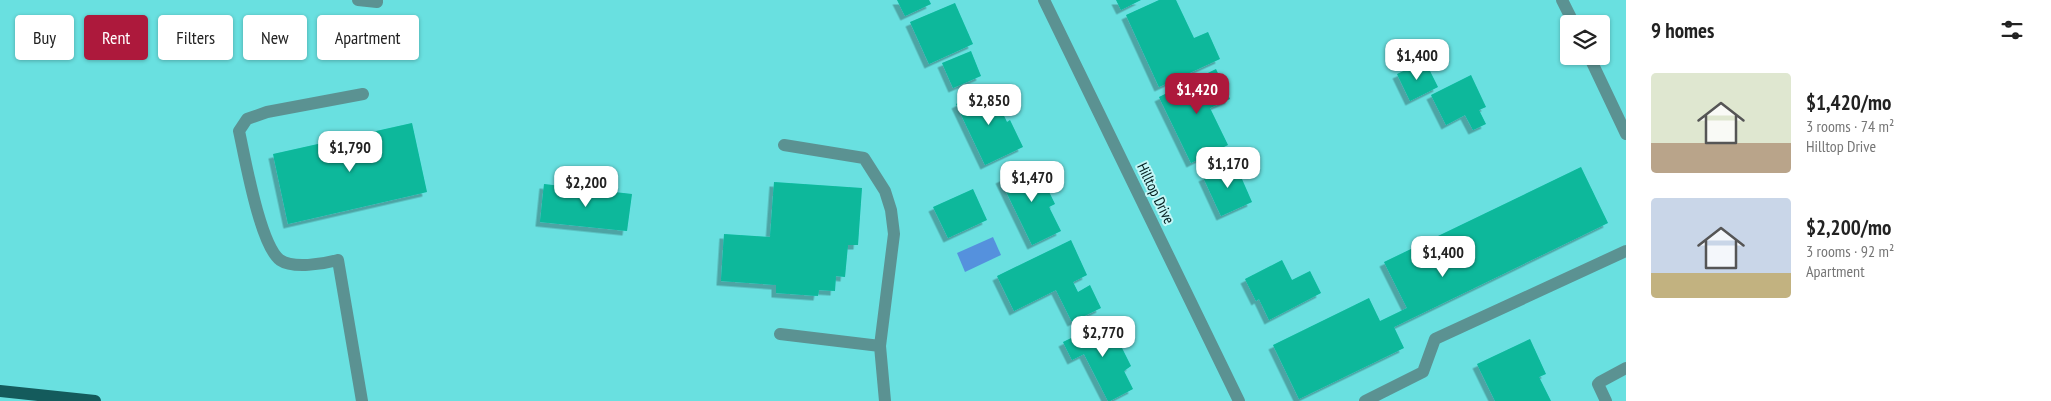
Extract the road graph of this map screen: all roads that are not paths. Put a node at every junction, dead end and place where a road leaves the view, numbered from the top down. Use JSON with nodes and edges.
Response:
{"nodes":[{"id":1,"x":358,"y":0,"type":"edge"},
{"id":2,"x":377,"y":0,"type":"edge"},
{"id":3,"x":1044,"y":0,"type":"edge"},
{"id":4,"x":1562,"y":0,"type":"edge"},
{"id":5,"x":1570,"y":15,"type":"edge"},
{"id":6,"x":1593,"y":65,"type":"edge"},
{"id":7,"x":363,"y":94,"type":"dead end"},
{"id":8,"x":1626,"y":134,"type":"edge"},
{"id":9,"x":784,"y":145,"type":"dead end"},
{"id":10,"x":1626,"y":251,"type":"edge"},
{"id":11,"x":780,"y":334,"type":"dead end"},
{"id":12,"x":880,"y":346,"type":"junction"},
{"id":13,"x":1626,"y":368,"type":"edge"},
{"id":14,"x":0,"y":391,"type":"edge"},
{"id":15,"x":96,"y":401,"type":"edge"},
{"id":16,"x":362,"y":401,"type":"edge"},
{"id":17,"x":885,"y":401,"type":"edge"},
{"id":18,"x":1239,"y":401,"type":"edge"},
{"id":19,"x":1365,"y":401,"type":"edge"},
{"id":20,"x":1606,"y":401,"type":"edge"}],
"edges":[{"from":1,"to":2,"type":"street"},
{"from":3,"to":18,"type":"street","name":"Hilltop Drive"},
{"from":4,"to":5,"type":"street"},
{"from":6,"to":8,"type":"street"},
{"from":7,"to":16,"type":"street"},
{"from":9,"to":12,"type":"street"},
{"from":10,"to":19,"type":"street"},
{"from":11,"to":12,"type":"street"},
{"from":12,"to":17,"type":"street"},
{"from":13,"to":20,"type":"street"},
{"from":14,"to":15,"type":"main road"}]}
